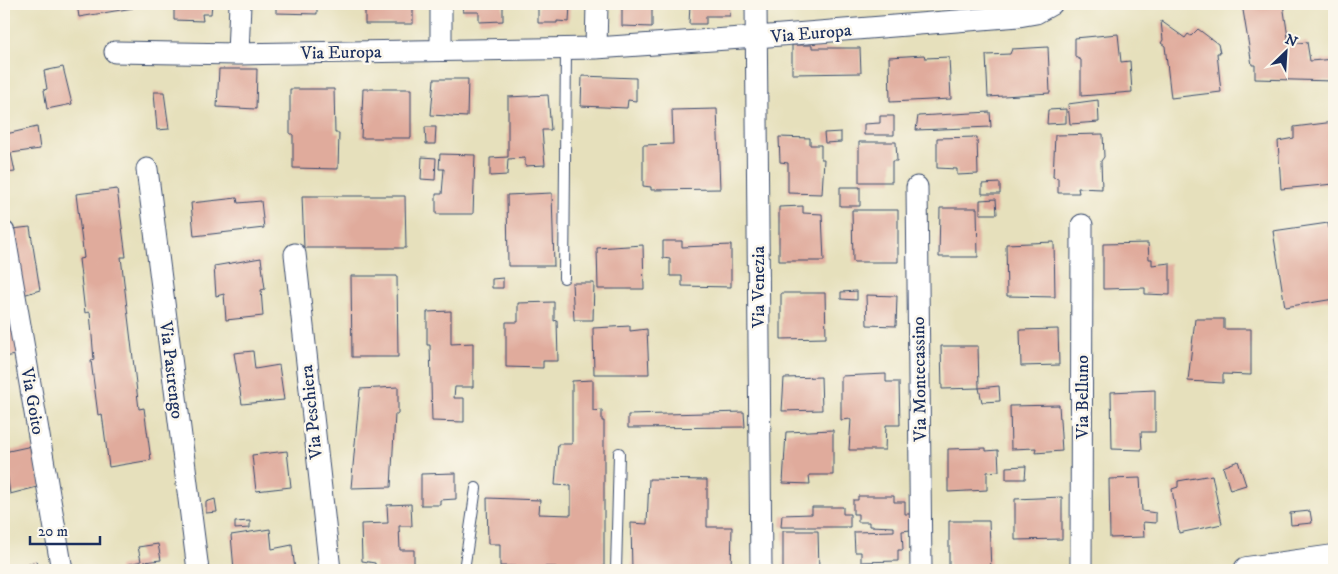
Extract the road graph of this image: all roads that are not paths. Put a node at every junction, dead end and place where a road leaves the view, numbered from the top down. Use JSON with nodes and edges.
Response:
{"nodes":[{"id":1,"x":240,"y":4,"type":"edge"},
{"id":2,"x":441,"y":4,"type":"edge"},
{"id":3,"x":597,"y":4,"type":"edge"},
{"id":4,"x":756,"y":4,"type":"edge"},
{"id":5,"x":1052,"y":4,"type":"edge"},
{"id":6,"x":756,"y":37,"type":"junction"},
{"id":7,"x":566,"y":48,"type":"junction"},
{"id":8,"x":596,"y":48,"type":"junction"},
{"id":9,"x":441,"y":50,"type":"junction"},
{"id":10,"x":115,"y":52,"type":"dead end"},
{"id":11,"x":238,"y":54,"type":"junction"},
{"id":12,"x":147,"y":169,"type":"dead end"},
{"id":13,"x":917,"y":187,"type":"dead end"},
{"id":14,"x":1082,"y":224,"type":"dead end"},
{"id":15,"x":4,"y":232,"type":"edge"},
{"id":16,"x":295,"y":254,"type":"dead end"},
{"id":17,"x":564,"y":278,"type":"dead end"},
{"id":18,"x":619,"y":453,"type":"dead end"},
{"id":19,"x":476,"y":488,"type":"dead end"},
{"id":20,"x":1334,"y":558,"type":"edge"},
{"id":21,"x":62,"y":570,"type":"edge"},
{"id":22,"x":198,"y":570,"type":"edge"},
{"id":23,"x":330,"y":570,"type":"edge"},
{"id":24,"x":464,"y":570,"type":"edge"},
{"id":25,"x":616,"y":570,"type":"edge"},
{"id":26,"x":761,"y":570,"type":"edge"},
{"id":27,"x":921,"y":570,"type":"edge"},
{"id":28,"x":1081,"y":570,"type":"edge"},
{"id":29,"x":1247,"y":570,"type":"edge"}],
"edges":[{"from":1,"to":11,"type":"street"},
{"from":2,"to":9,"type":"street"},
{"from":3,"to":8,"type":"street"},
{"from":4,"to":6,"type":"street","name":"Via Venezia"},
{"from":5,"to":6,"type":"street","name":"Via Europa"},
{"from":6,"to":8,"type":"street","name":"Via Europa"},
{"from":6,"to":26,"type":"street","name":"Via Venezia"},
{"from":7,"to":8,"type":"street","name":"Via Europa"},
{"from":7,"to":9,"type":"street","name":"Via Europa"},
{"from":7,"to":17,"type":"lane"},
{"from":9,"to":11,"type":"street","name":"Via Europa"},
{"from":10,"to":11,"type":"street","name":"Via Europa"},
{"from":12,"to":22,"type":"street","name":"Via Pastrengo"},
{"from":13,"to":27,"type":"street","name":"Via Montecassino"},
{"from":14,"to":28,"type":"street","name":"Via Belluno"},
{"from":15,"to":21,"type":"street","name":"Via Goito"},
{"from":16,"to":23,"type":"street","name":"Via Peschiera"},
{"from":18,"to":25,"type":"lane"},
{"from":19,"to":24,"type":"lane"},
{"from":20,"to":29,"type":"street"}]}
